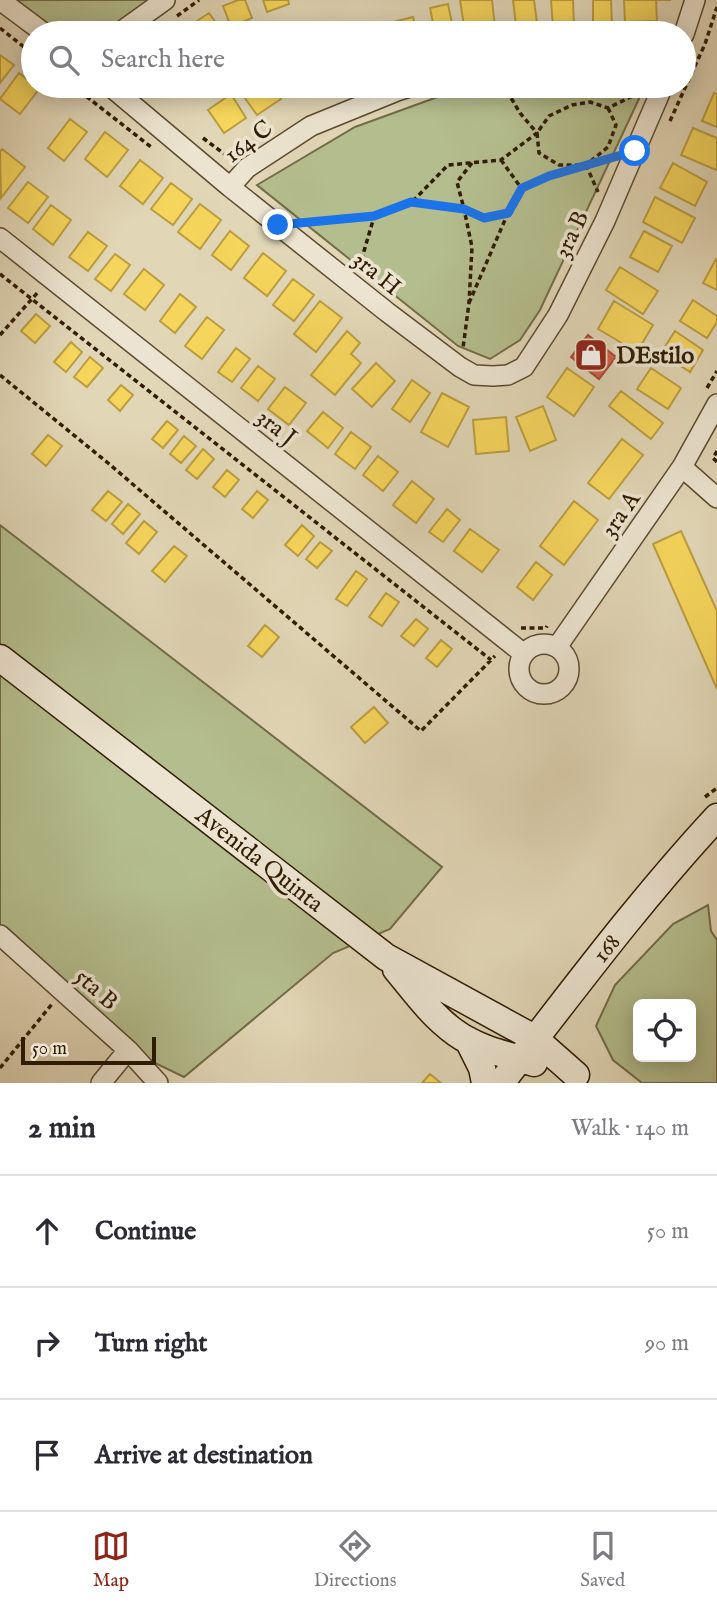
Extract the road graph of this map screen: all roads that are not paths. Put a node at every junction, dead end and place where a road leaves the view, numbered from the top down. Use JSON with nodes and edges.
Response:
{"nodes":[{"id":1,"x":165,"y":0,"type":"edge"},
{"id":2,"x":695,"y":0,"type":"edge"},
{"id":3,"x":0,"y":1,"type":"edge"},
{"id":4,"x":28,"y":21,"type":"edge"},
{"id":5,"x":136,"y":21,"type":"edge"},
{"id":6,"x":688,"y":21,"type":"edge"},
{"id":7,"x":124,"y":98,"type":"edge"},
{"id":8,"x":380,"y":98,"type":"edge"},
{"id":9,"x":658,"y":98,"type":"edge"},
{"id":10,"x":230,"y":187,"type":"junction"},
{"id":11,"x":0,"y":238,"type":"edge"},
{"id":12,"x":493,"y":376,"type":"joint"},
{"id":13,"x":711,"y":398,"type":"edge"},
{"id":14,"x":682,"y":467,"type":"junction"},
{"id":15,"x":717,"y":498,"type":"edge"},
{"id":16,"x":518,"y":641,"type":"junction"},
{"id":17,"x":557,"y":648,"type":"junction"},
{"id":18,"x":0,"y":659,"type":"edge"},
{"id":19,"x":717,"y":817,"type":"edge"},
{"id":20,"x":0,"y":935,"type":"edge"},
{"id":21,"x":386,"y":957,"type":"junction"},
{"id":22,"x":468,"y":1041,"type":"junction"},
{"id":23,"x":527,"y":1049,"type":"junction"},
{"id":24,"x":128,"y":1050,"type":"junction"},
{"id":25,"x":582,"y":1079,"type":"edge"},
{"id":26,"x":101,"y":1083,"type":"edge"},
{"id":27,"x":158,"y":1083,"type":"edge"},
{"id":28,"x":485,"y":1083,"type":"edge"},
{"id":29,"x":501,"y":1083,"type":"edge"}],
"edges":[{"from":1,"to":5,"type":"street"},
{"from":2,"to":6,"type":"street"},
{"from":3,"to":4,"type":"street"},
{"from":7,"to":10,"type":"street","name":"3ra H"},
{"from":8,"to":10,"type":"street","name":"164 C"},
{"from":9,"to":12,"type":"street","name":"3ra B"},
{"from":10,"to":12,"type":"street","name":"3ra H"},
{"from":11,"to":16,"type":"street","name":"3ra J"},
{"from":13,"to":14,"type":"street","name":"3ra A"},
{"from":14,"to":15,"type":"street"},
{"from":14,"to":17,"type":"street","name":"3ra A"},
{"from":16,"to":17,"type":"street"},
{"from":16,"to":17,"type":"street"},
{"from":18,"to":21,"type":"main road","name":"Avenida Quinta"},
{"from":19,"to":23,"type":"main road","name":"168"},
{"from":20,"to":24,"type":"street","name":"5ta B"},
{"from":21,"to":22,"type":"main road"},
{"from":21,"to":23,"type":"main road","name":"Avenida Quinta"},
{"from":22,"to":23,"type":"main road"},
{"from":22,"to":28,"type":"main road"},
{"from":23,"to":25,"type":"main road"},
{"from":23,"to":29,"type":"main road","name":"168"},
{"from":24,"to":26,"type":"street"},
{"from":24,"to":27,"type":"street","name":"5ta B"}]}
